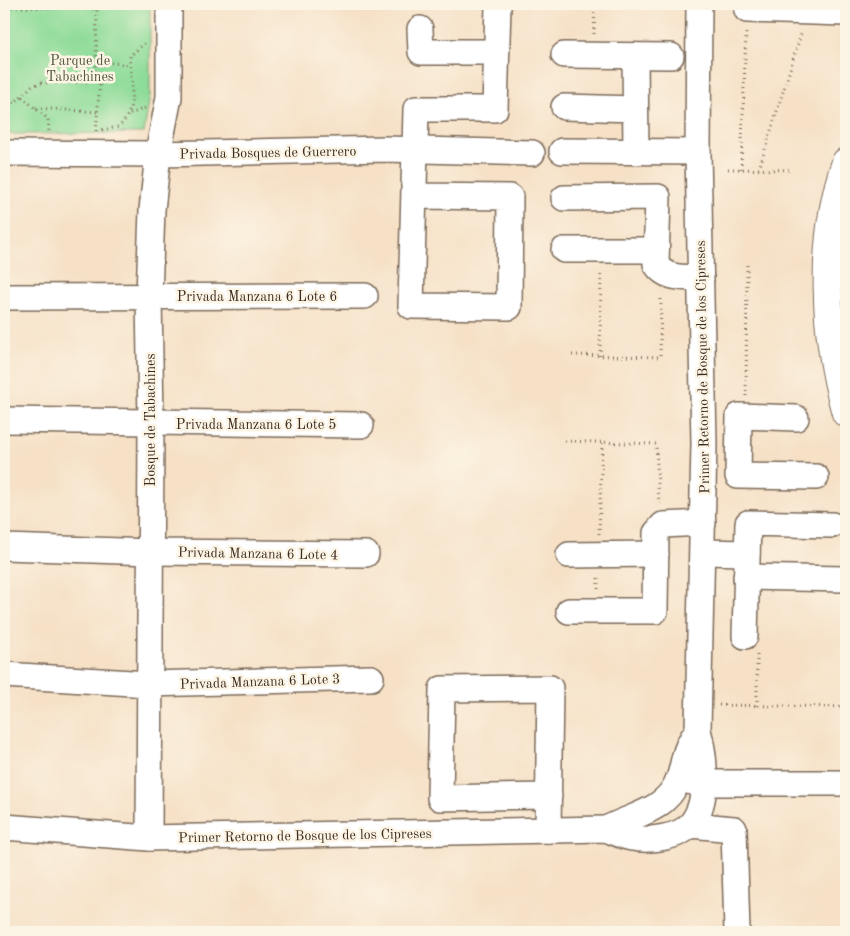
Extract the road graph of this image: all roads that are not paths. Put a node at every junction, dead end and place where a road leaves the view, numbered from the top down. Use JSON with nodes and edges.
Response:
{"nodes":[{"id":1,"x":169,"y":4,"type":"edge"},
{"id":2,"x":699,"y":4,"type":"edge"},
{"id":3,"x":498,"y":6,"type":"dead end"},
{"id":4,"x":747,"y":7,"type":"edge"},
{"id":5,"x":845,"y":13,"type":"dead end"},
{"id":6,"x":420,"y":29,"type":"dead end"},
{"id":7,"x":496,"y":52,"type":"junction"},
{"id":8,"x":564,"y":55,"type":"dead end"},
{"id":9,"x":635,"y":56,"type":"junction"},
{"id":10,"x":671,"y":56,"type":"dead end"},
{"id":11,"x":564,"y":107,"type":"dead end"},
{"id":12,"x":636,"y":109,"type":"junction"},
{"id":13,"x":415,"y":150,"type":"junction"},
{"id":14,"x":562,"y":151,"type":"dead end"},
{"id":15,"x":636,"y":152,"type":"junction"},
{"id":16,"x":698,"y":152,"type":"junction"},
{"id":17,"x":4,"y":153,"type":"edge"},
{"id":18,"x":532,"y":153,"type":"dead end"},
{"id":19,"x":158,"y":154,"type":"junction"},
{"id":20,"x":846,"y":162,"type":"edge"},
{"id":21,"x":414,"y":196,"type":"junction"},
{"id":22,"x":564,"y":198,"type":"dead end"},
{"id":23,"x":564,"y":250,"type":"dead end"},
{"id":24,"x":658,"y":261,"type":"junction"},
{"id":25,"x":701,"y":278,"type":"junction"},
{"id":26,"x":150,"y":296,"type":"junction"},
{"id":27,"x":366,"y":296,"type":"dead end"},
{"id":28,"x":4,"y":297,"type":"edge"},
{"id":29,"x":846,"y":413,"type":"edge"},
{"id":30,"x":796,"y":418,"type":"dead end"},
{"id":31,"x":4,"y":420,"type":"edge"},
{"id":32,"x":151,"y":423,"type":"junction"},
{"id":33,"x":362,"y":425,"type":"dead end"},
{"id":34,"x":704,"y":443,"type":"junction"},
{"id":35,"x":737,"y":446,"type":"junction"},
{"id":36,"x":816,"y":477,"type":"dead end"},
{"id":37,"x":702,"y":523,"type":"junction"},
{"id":38,"x":832,"y":525,"type":"dead end"},
{"id":39,"x":656,"y":544,"type":"junction"},
{"id":40,"x":4,"y":547,"type":"edge"},
{"id":41,"x":151,"y":552,"type":"junction"},
{"id":42,"x":703,"y":552,"type":"junction"},
{"id":43,"x":366,"y":554,"type":"dead end"},
{"id":44,"x":569,"y":555,"type":"dead end"},
{"id":45,"x":746,"y":565,"type":"junction"},
{"id":46,"x":845,"y":579,"type":"edge"},
{"id":47,"x":569,"y":611,"type":"dead end"},
{"id":48,"x":745,"y":636,"type":"dead end"},
{"id":49,"x":4,"y":675,"type":"edge"},
{"id":50,"x":371,"y":678,"type":"dead end"},
{"id":51,"x":148,"y":684,"type":"junction"},
{"id":52,"x":698,"y":730,"type":"junction"},
{"id":53,"x":678,"y":780,"type":"junction"},
{"id":54,"x":704,"y":783,"type":"junction"},
{"id":55,"x":846,"y":783,"type":"edge"},
{"id":56,"x":549,"y":796,"type":"junction"},
{"id":57,"x":690,"y":825,"type":"junction"},
{"id":58,"x":4,"y":827,"type":"edge"},
{"id":59,"x":548,"y":830,"type":"junction"},
{"id":60,"x":606,"y":830,"type":"junction"},
{"id":61,"x":149,"y":838,"type":"junction"},
{"id":62,"x":737,"y":932,"type":"edge"}],
"edges":[{"from":1,"to":19,"type":"street","name":"Bosque de Tabachines"},
{"from":2,"to":16,"type":"street","name":"Primer Retorno de Bosque de los Cipreses"},
{"from":3,"to":7,"type":"street"},
{"from":4,"to":5,"type":"street"},
{"from":6,"to":7,"type":"street"},
{"from":7,"to":13,"type":"street"},
{"from":8,"to":9,"type":"street"},
{"from":9,"to":10,"type":"street"},
{"from":9,"to":12,"type":"street"},
{"from":11,"to":12,"type":"street"},
{"from":12,"to":15,"type":"street"},
{"from":13,"to":18,"type":"street","name":"Privada Bosques de Guerrero"},
{"from":13,"to":19,"type":"street","name":"Privada Bosques de Guerrero"},
{"from":13,"to":21,"type":"street"},
{"from":14,"to":15,"type":"street"},
{"from":15,"to":16,"type":"street"},
{"from":16,"to":25,"type":"street","name":"Primer Retorno de Bosque de los Cipreses"},
{"from":17,"to":19,"type":"street","name":"Privada Bosques de Guerrero"},
{"from":19,"to":26,"type":"street","name":"Bosque de Tabachines"},
{"from":20,"to":29,"type":"highway"},
{"from":21,"to":21,"type":"street"},
{"from":22,"to":24,"type":"street"},
{"from":23,"to":24,"type":"street"},
{"from":24,"to":25,"type":"street"},
{"from":25,"to":34,"type":"street","name":"Primer Retorno de Bosque de los Cipreses"},
{"from":26,"to":27,"type":"street","name":"Privada Manzana 6 Lote 6"},
{"from":26,"to":28,"type":"street","name":"Privada Manzana 6 Lote 6"},
{"from":26,"to":32,"type":"street","name":"Bosque de Tabachines"},
{"from":30,"to":35,"type":"street"},
{"from":31,"to":32,"type":"street","name":"Privada Manzana 6 Lote 5"},
{"from":32,"to":33,"type":"street","name":"Privada Manzana 6 Lote 5"},
{"from":32,"to":41,"type":"street","name":"Bosque de Tabachines"},
{"from":34,"to":35,"type":"street"},
{"from":34,"to":37,"type":"street","name":"Primer Retorno de Bosque de los Cipreses"},
{"from":35,"to":36,"type":"street"},
{"from":37,"to":39,"type":"street"},
{"from":37,"to":42,"type":"street","name":"Primer Retorno de Bosque de los Cipreses"},
{"from":38,"to":45,"type":"street"},
{"from":39,"to":44,"type":"street"},
{"from":39,"to":47,"type":"street"},
{"from":40,"to":41,"type":"street","name":"Privada Manzana 6 Lote 4"},
{"from":41,"to":43,"type":"street","name":"Privada Manzana 6 Lote 4"},
{"from":41,"to":51,"type":"street","name":"Bosque de Tabachines"},
{"from":42,"to":45,"type":"street"},
{"from":42,"to":52,"type":"street","name":"Primer Retorno de Bosque de los Cipreses"},
{"from":45,"to":46,"type":"street"},
{"from":45,"to":48,"type":"street"},
{"from":49,"to":51,"type":"street","name":"Privada Manzana 6 Lote 3"},
{"from":50,"to":51,"type":"street","name":"Privada Manzana 6 Lote 3"},
{"from":51,"to":61,"type":"street","name":"Bosque de Tabachines"},
{"from":52,"to":53,"type":"street","name":"Primer Retorno de Bosque de los Cipreses"},
{"from":52,"to":54,"type":"street","name":"Primer Retorno de Bosque de los Cipreses"},
{"from":53,"to":54,"type":"street"},
{"from":53,"to":60,"type":"street","name":"Primer Retorno de Bosque de los Cipreses"},
{"from":54,"to":55,"type":"street"},
{"from":54,"to":57,"type":"street","name":"Primer Retorno de Bosque de los Cipreses"},
{"from":56,"to":56,"type":"street"},
{"from":56,"to":59,"type":"street"},
{"from":57,"to":60,"type":"street","name":"Primer Retorno de Bosque de los Cipreses"},
{"from":57,"to":62,"type":"street"},
{"from":58,"to":61,"type":"street","name":"Primer Retorno de Bosque de los Cipreses"},
{"from":59,"to":60,"type":"street","name":"Primer Retorno de Bosque de los Cipreses"},
{"from":59,"to":61,"type":"street","name":"Primer Retorno de Bosque de los Cipreses"}]}
